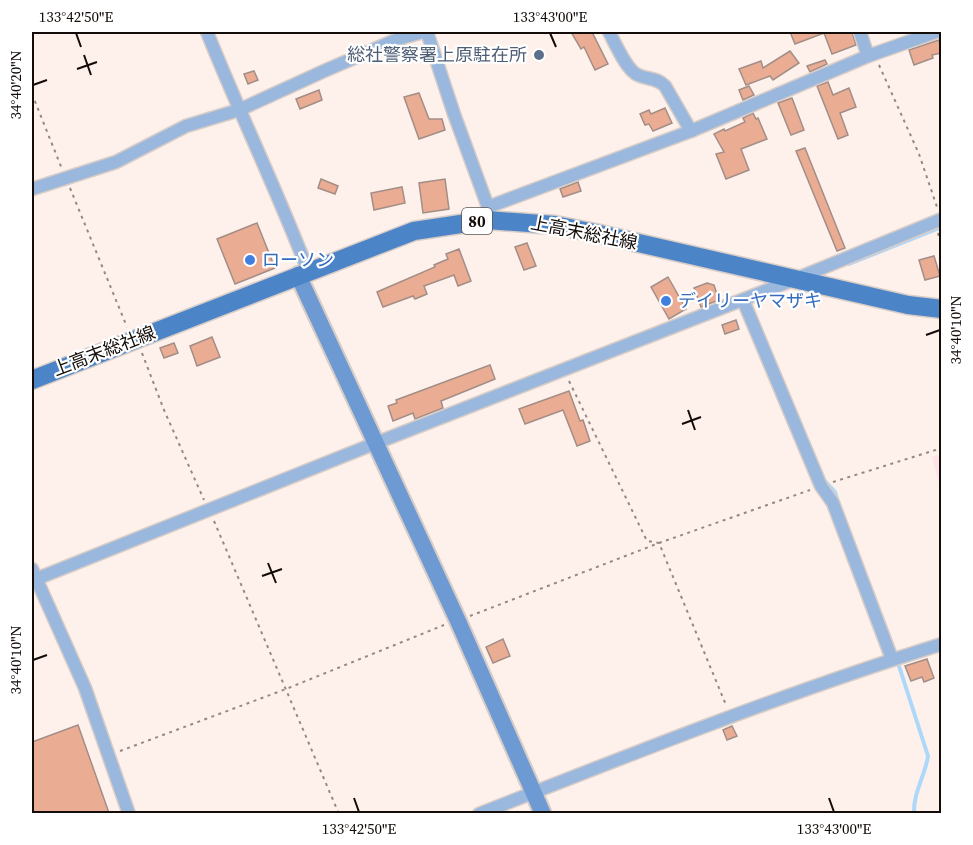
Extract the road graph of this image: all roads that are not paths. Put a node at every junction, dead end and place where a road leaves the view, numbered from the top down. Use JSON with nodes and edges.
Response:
{"nodes":[{"id":1,"x":207,"y":32,"type":"edge"},
{"id":2,"x":425,"y":32,"type":"edge"},
{"id":3,"x":609,"y":32,"type":"edge"},
{"id":4,"x":860,"y":32,"type":"edge"},
{"id":5,"x":936,"y":32,"type":"edge"},
{"id":6,"x":922,"y":34,"type":"edge"},
{"id":7,"x":871,"y":55,"type":"junction"},
{"id":8,"x":239,"y":110,"type":"junction"},
{"id":9,"x":691,"y":131,"type":"junction"},
{"id":10,"x":32,"y":189,"type":"edge"},
{"id":11,"x":487,"y":213,"type":"junction"},
{"id":12,"x":939,"y":219,"type":"edge"},
{"id":13,"x":303,"y":273,"type":"junction"},
{"id":14,"x":793,"y":280,"type":"junction"},
{"id":15,"x":743,"y":300,"type":"junction"},
{"id":16,"x":942,"y":309,"type":"edge"},
{"id":17,"x":32,"y":380,"type":"edge"},
{"id":18,"x":376,"y":443,"type":"junction"},
{"id":19,"x":34,"y":574,"type":"edge"},
{"id":20,"x":942,"y":644,"type":"edge"},
{"id":21,"x":892,"y":659,"type":"junction"},
{"id":22,"x":534,"y":792,"type":"junction"},
{"id":23,"x":129,"y":813,"type":"edge"},
{"id":24,"x":479,"y":813,"type":"edge"},
{"id":25,"x":543,"y":813,"type":"edge"}],
"edges":[{"from":1,"to":8,"type":"street"},
{"from":2,"to":8,"type":"street"},
{"from":2,"to":11,"type":"street"},
{"from":3,"to":9,"type":"street"},
{"from":4,"to":7,"type":"street"},
{"from":5,"to":6,"type":"street"},
{"from":6,"to":7,"type":"street"},
{"from":7,"to":9,"type":"street"},
{"from":8,"to":10,"type":"street"},
{"from":8,"to":13,"type":"street"},
{"from":9,"to":11,"type":"street"},
{"from":11,"to":13,"type":"main road","name":"上高末総社線","number":"80"},
{"from":11,"to":14,"type":"main road","name":"上高末総社線","number":"80"},
{"from":12,"to":14,"type":"street"},
{"from":13,"to":17,"type":"main road","name":"上高末総社線","number":"80"},
{"from":13,"to":18,"type":"street"},
{"from":14,"to":15,"type":"street"},
{"from":14,"to":16,"type":"main road","name":"上高末総社線","number":"80"},
{"from":15,"to":18,"type":"street"},
{"from":15,"to":21,"type":"street"},
{"from":18,"to":19,"type":"street"},
{"from":18,"to":22,"type":"street"},
{"from":19,"to":23,"type":"street"},
{"from":20,"to":21,"type":"street"},
{"from":21,"to":22,"type":"street"},
{"from":22,"to":24,"type":"street"},
{"from":22,"to":25,"type":"street"}]}
